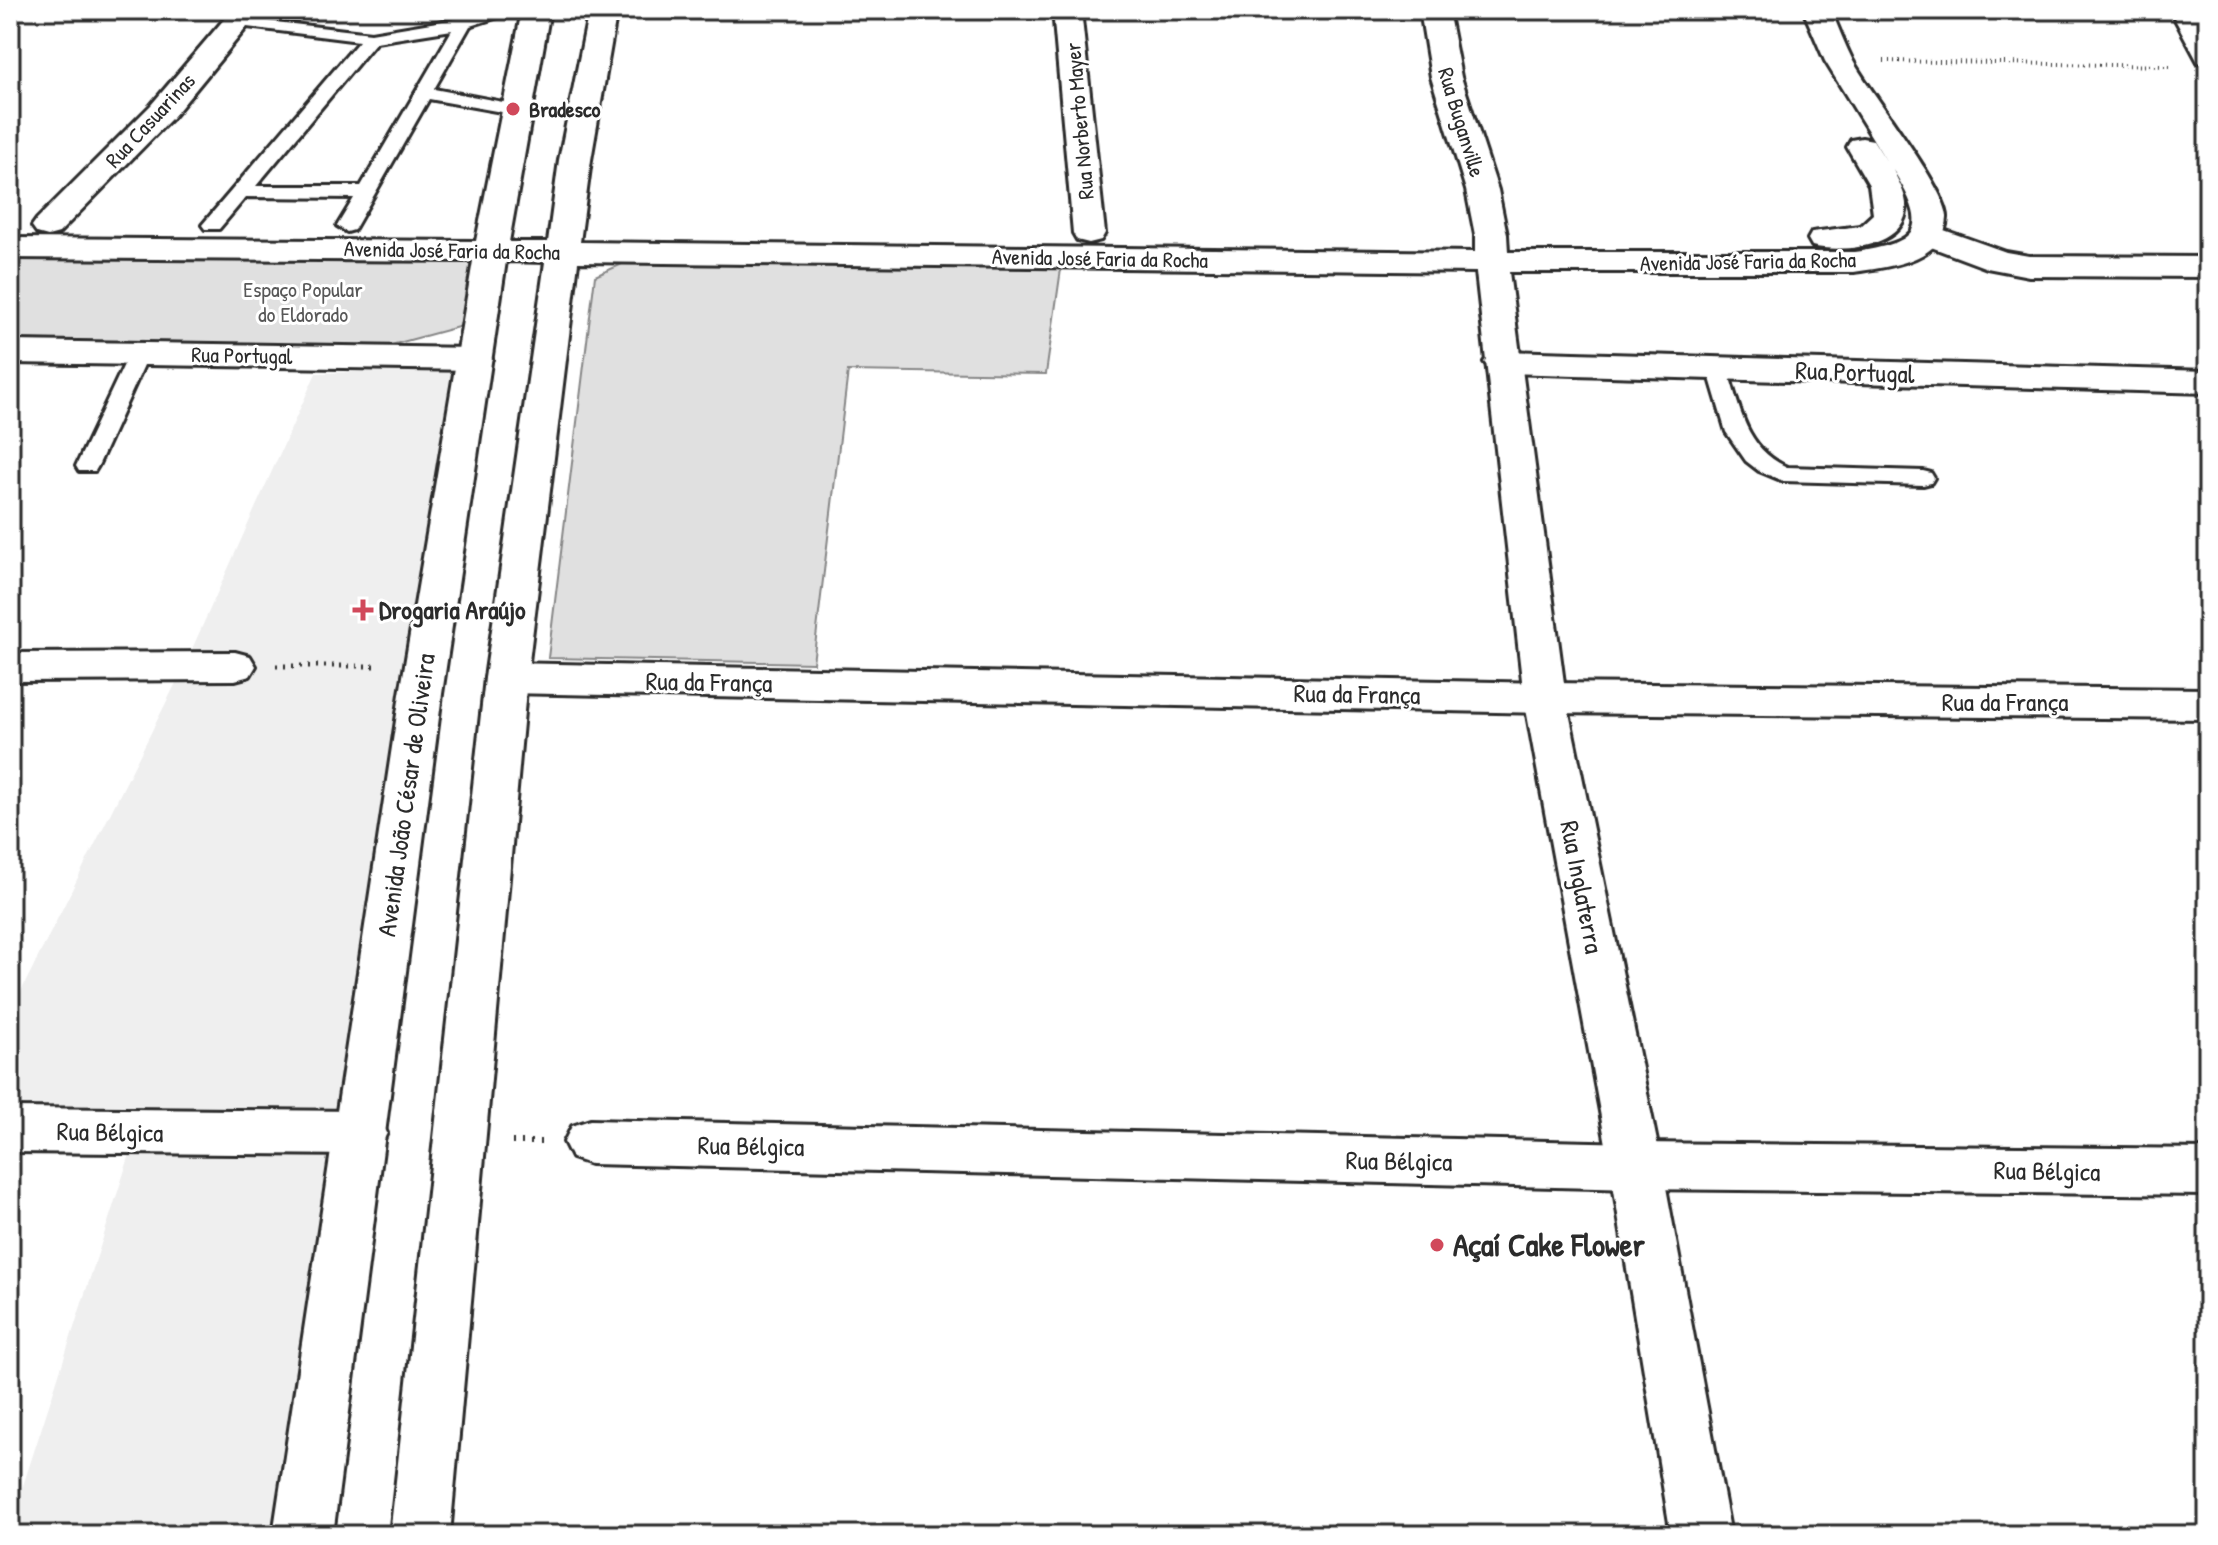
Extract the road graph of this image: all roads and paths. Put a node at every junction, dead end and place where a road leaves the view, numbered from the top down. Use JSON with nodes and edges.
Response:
{"nodes":[{"id":1,"x":505,"y":10,"type":"edge"},
{"id":2,"x":536,"y":10,"type":"edge"},
{"id":3,"x":603,"y":10,"type":"edge"},
{"id":4,"x":1434,"y":10,"type":"edge"},
{"id":5,"x":1796,"y":10,"type":"edge"},
{"id":6,"x":1817,"y":10,"type":"edge"},
{"id":7,"x":2184,"y":10,"type":"edge"},
{"id":8,"x":1069,"y":12,"type":"edge"},
{"id":9,"x":243,"y":15,"type":"edge"},
{"id":10,"x":464,"y":23,"type":"junction"},
{"id":11,"x":371,"y":38,"type":"junction"},
{"id":12,"x":2208,"y":56,"type":"edge"},
{"id":13,"x":1839,"y":61,"type":"junction"},
{"id":14,"x":2177,"y":67,"type":"dead end"},
{"id":15,"x":425,"y":93,"type":"junction"},
{"id":16,"x":513,"y":109,"type":"junction"},
{"id":17,"x":239,"y":191,"type":"junction"},
{"id":18,"x":368,"y":192,"type":"junction"},
{"id":19,"x":10,"y":225,"type":"edge"},
{"id":20,"x":212,"y":225,"type":"junction"},
{"id":21,"x":48,"y":226,"type":"junction"},
{"id":22,"x":347,"y":226,"type":"junction"},
{"id":23,"x":1089,"y":233,"type":"junction"},
{"id":24,"x":1927,"y":234,"type":"junction"},
{"id":25,"x":492,"y":236,"type":"junction"},
{"id":26,"x":565,"y":237,"type":"junction"},
{"id":27,"x":10,"y":248,"type":"edge"},
{"id":28,"x":1490,"y":249,"type":"junction"},
{"id":29,"x":2208,"y":267,"type":"edge"},
{"id":30,"x":10,"y":352,"type":"edge"},
{"id":31,"x":139,"y":354,"type":"junction"},
{"id":32,"x":474,"y":359,"type":"junction"},
{"id":33,"x":1502,"y":362,"type":"junction"},
{"id":34,"x":1717,"y":368,"type":"junction"},
{"id":35,"x":2208,"y":382,"type":"edge"},
{"id":36,"x":87,"y":466,"type":"dead end"},
{"id":37,"x":1923,"y":478,"type":"dead end"},
{"id":38,"x":423,"y":665,"type":"junction"},
{"id":39,"x":235,"y":666,"type":"joint"},
{"id":40,"x":10,"y":667,"type":"edge"},
{"id":41,"x":506,"y":678,"type":"junction"},
{"id":42,"x":1545,"y":698,"type":"junction"},
{"id":43,"x":2208,"y":704,"type":"edge"},
{"id":44,"x":10,"y":1130,"type":"edge"},
{"id":45,"x":361,"y":1133,"type":"junction"},
{"id":46,"x":459,"y":1141,"type":"junction"},
{"id":47,"x":590,"y":1142,"type":"joint"},
{"id":48,"x":1636,"y":1166,"type":"junction"},
{"id":49,"x":2208,"y":1172,"type":"edge"},
{"id":50,"x":303,"y":1535,"type":"edge"},
{"id":51,"x":420,"y":1535,"type":"edge"},
{"id":52,"x":1701,"y":1535,"type":"edge"}],
"edges":[{"from":1,"to":10,"type":"lane"},
{"from":2,"to":16,"type":"street","name":"Avenida João César de Oliveira"},
{"from":3,"to":26,"type":"street"},
{"from":4,"to":28,"type":"street","name":"Rua Buganville"},
{"from":5,"to":28,"type":"street","name":"Avenida José Faria da Rocha"},
{"from":6,"to":13,"type":"street"},
{"from":7,"to":12,"type":"street"},
{"from":8,"to":23,"type":"street","name":"Rua Norberto Mayer"},
{"from":9,"to":11,"type":"lane"},
{"from":9,"to":21,"type":"street","name":"Rua Casuarinas"},
{"from":10,"to":11,"type":"lane"},
{"from":10,"to":15,"type":"lane"},
{"from":11,"to":17,"type":"lane"},
{"from":13,"to":14,"type":"path"},
{"from":13,"to":24,"type":"street"},
{"from":15,"to":16,"type":"lane"},
{"from":15,"to":18,"type":"lane"},
{"from":16,"to":25,"type":"street","name":"Avenida João César de Oliveira"},
{"from":17,"to":18,"type":"lane"},
{"from":17,"to":20,"type":"lane"},
{"from":18,"to":22,"type":"lane"},
{"from":19,"to":21,"type":"street","name":"Avenida José Faria da Rocha"},
{"from":20,"to":21,"type":"street","name":"Avenida José Faria da Rocha"},
{"from":20,"to":22,"type":"street","name":"Avenida José Faria da Rocha"},
{"from":22,"to":25,"type":"street","name":"Avenida José Faria da Rocha"},
{"from":23,"to":26,"type":"street","name":"Avenida José Faria da Rocha"},
{"from":23,"to":28,"type":"street","name":"Avenida José Faria da Rocha"},
{"from":24,"to":28,"type":"street","name":"Avenida José Faria da Rocha"},
{"from":24,"to":29,"type":"street"},
{"from":25,"to":26,"type":"street","name":"Avenida José Faria da Rocha"},
{"from":25,"to":27,"type":"street","name":"Avenida José Faria da Rocha"},
{"from":25,"to":32,"type":"street","name":"Avenida João César de Oliveira"},
{"from":26,"to":28,"type":"street","name":"Avenida José Faria da Rocha"},
{"from":26,"to":41,"type":"street"},
{"from":28,"to":33,"type":"street","name":"Rua Inglaterra"},
{"from":30,"to":31,"type":"street","name":"Rua Portugal"},
{"from":31,"to":32,"type":"street","name":"Rua Portugal"},
{"from":31,"to":36,"type":"lane"},
{"from":32,"to":38,"type":"street","name":"Avenida João César de Oliveira"},
{"from":33,"to":34,"type":"street","name":"Rua Portugal"},
{"from":33,"to":42,"type":"street","name":"Rua Inglaterra"},
{"from":34,"to":35,"type":"street","name":"Rua Portugal"},
{"from":34,"to":37,"type":"lane"},
{"from":38,"to":39,"type":"path"},
{"from":38,"to":45,"type":"street","name":"Avenida João César de Oliveira"},
{"from":39,"to":40,"type":"street"},
{"from":41,"to":42,"type":"street","name":"Rua da França"},
{"from":41,"to":46,"type":"street"},
{"from":42,"to":43,"type":"street","name":"Rua da França"},
{"from":42,"to":48,"type":"street","name":"Rua Inglaterra"},
{"from":44,"to":45,"type":"street","name":"Rua Bélgica"},
{"from":45,"to":50,"type":"street","name":"Avenida João César de Oliveira"},
{"from":46,"to":47,"type":"path"},
{"from":46,"to":51,"type":"street"},
{"from":47,"to":48,"type":"street","name":"Rua Bélgica"},
{"from":48,"to":49,"type":"street","name":"Rua Bélgica"},
{"from":48,"to":52,"type":"street","name":"Rua Inglaterra"}]}
